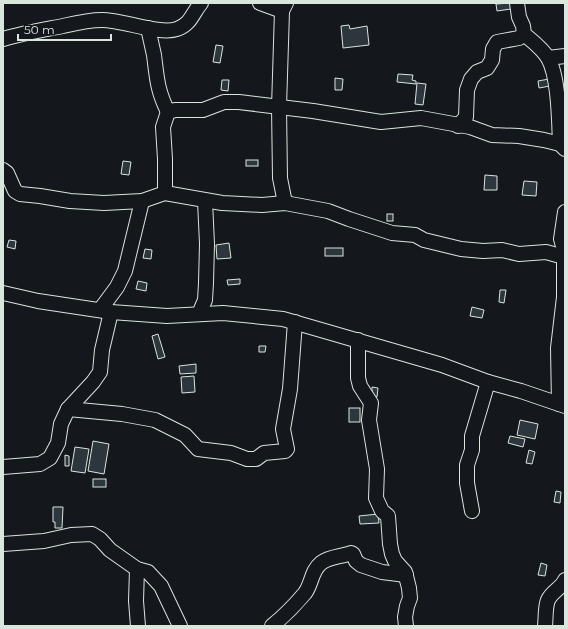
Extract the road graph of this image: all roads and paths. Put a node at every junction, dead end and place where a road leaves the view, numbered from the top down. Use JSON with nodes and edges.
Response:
{"nodes":[{"id":1,"x":201,"y":3,"type":"edge"},
{"id":2,"x":260,"y":3,"type":"edge"},
{"id":3,"x":517,"y":3,"type":"edge"},
{"id":4,"x":284,"y":7,"type":"edge"},
{"id":5,"x":148,"y":28,"type":"junction"},
{"id":6,"x":524,"y":34,"type":"junction"},
{"id":7,"x":3,"y":39,"type":"edge"},
{"id":8,"x":565,"y":56,"type":"edge"},
{"id":9,"x":548,"y":58,"type":"junction"},
{"id":10,"x":279,"y":107,"type":"junction"},
{"id":11,"x":168,"y":112,"type":"junction"},
{"id":12,"x":458,"y":126,"type":"junction"},
{"id":13,"x":562,"y":146,"type":"edge"},
{"id":14,"x":3,"y":170,"type":"edge"},
{"id":15,"x":165,"y":194,"type":"junction"},
{"id":16,"x":142,"y":201,"type":"junction"},
{"id":17,"x":205,"y":201,"type":"junction"},
{"id":18,"x":285,"y":203,"type":"junction"},
{"id":19,"x":565,"y":212,"type":"edge"},
{"id":20,"x":561,"y":239,"type":"junction"},
{"id":21,"x":546,"y":252,"type":"junction"},
{"id":22,"x":564,"y":257,"type":"junction"},
{"id":23,"x":3,"y":293,"type":"edge"},
{"id":24,"x":105,"y":311,"type":"junction"},
{"id":25,"x":199,"y":314,"type":"junction"},
{"id":26,"x":295,"y":322,"type":"junction"},
{"id":27,"x":358,"y":340,"type":"junction"},
{"id":28,"x":488,"y":382,"type":"junction"},
{"id":29,"x":562,"y":405,"type":"edge"},
{"id":30,"x":68,"y":409,"type":"junction"},
{"id":31,"x":3,"y":467,"type":"edge"},
{"id":32,"x":472,"y":511,"type":"dead end"},
{"id":33,"x":3,"y":544,"type":"edge"},
{"id":34,"x":137,"y":569,"type":"junction"},
{"id":35,"x":406,"y":575,"type":"junction"},
{"id":36,"x":565,"y":580,"type":"edge"},
{"id":37,"x":138,"y":626,"type":"edge"},
{"id":38,"x":180,"y":626,"type":"edge"},
{"id":39,"x":272,"y":626,"type":"edge"},
{"id":40,"x":406,"y":626,"type":"edge"},
{"id":41,"x":545,"y":626,"type":"edge"}],
"edges":[{"from":1,"to":5,"type":"street"},
{"from":2,"to":4,"type":"street"},
{"from":3,"to":6,"type":"street"},
{"from":4,"to":10,"type":"street"},
{"from":5,"to":7,"type":"street"},
{"from":5,"to":11,"type":"street"},
{"from":6,"to":9,"type":"street"},
{"from":6,"to":12,"type":"street"},
{"from":8,"to":9,"type":"street"},
{"from":9,"to":13,"type":"street"},
{"from":10,"to":11,"type":"street"},
{"from":10,"to":12,"type":"street"},
{"from":10,"to":18,"type":"street"},
{"from":11,"to":15,"type":"street"},
{"from":12,"to":13,"type":"street"},
{"from":14,"to":16,"type":"street"},
{"from":15,"to":16,"type":"street"},
{"from":15,"to":17,"type":"street"},
{"from":16,"to":24,"type":"street"},
{"from":17,"to":18,"type":"street"},
{"from":17,"to":25,"type":"street"},
{"from":18,"to":21,"type":"street"},
{"from":19,"to":20,"type":"street"},
{"from":20,"to":21,"type":"street"},
{"from":20,"to":22,"type":"street"},
{"from":21,"to":22,"type":"street"},
{"from":22,"to":29,"type":"street"},
{"from":23,"to":24,"type":"street"},
{"from":24,"to":25,"type":"street"},
{"from":24,"to":30,"type":"street"},
{"from":25,"to":26,"type":"street"},
{"from":26,"to":27,"type":"street"},
{"from":26,"to":30,"type":"street"},
{"from":27,"to":28,"type":"street"},
{"from":27,"to":35,"type":"street"},
{"from":28,"to":29,"type":"street"},
{"from":28,"to":32,"type":"street"},
{"from":30,"to":31,"type":"street"},
{"from":33,"to":34,"type":"street"},
{"from":34,"to":37,"type":"street"},
{"from":34,"to":38,"type":"street"},
{"from":35,"to":39,"type":"street"},
{"from":35,"to":40,"type":"street"},
{"from":36,"to":41,"type":"street"}]}
